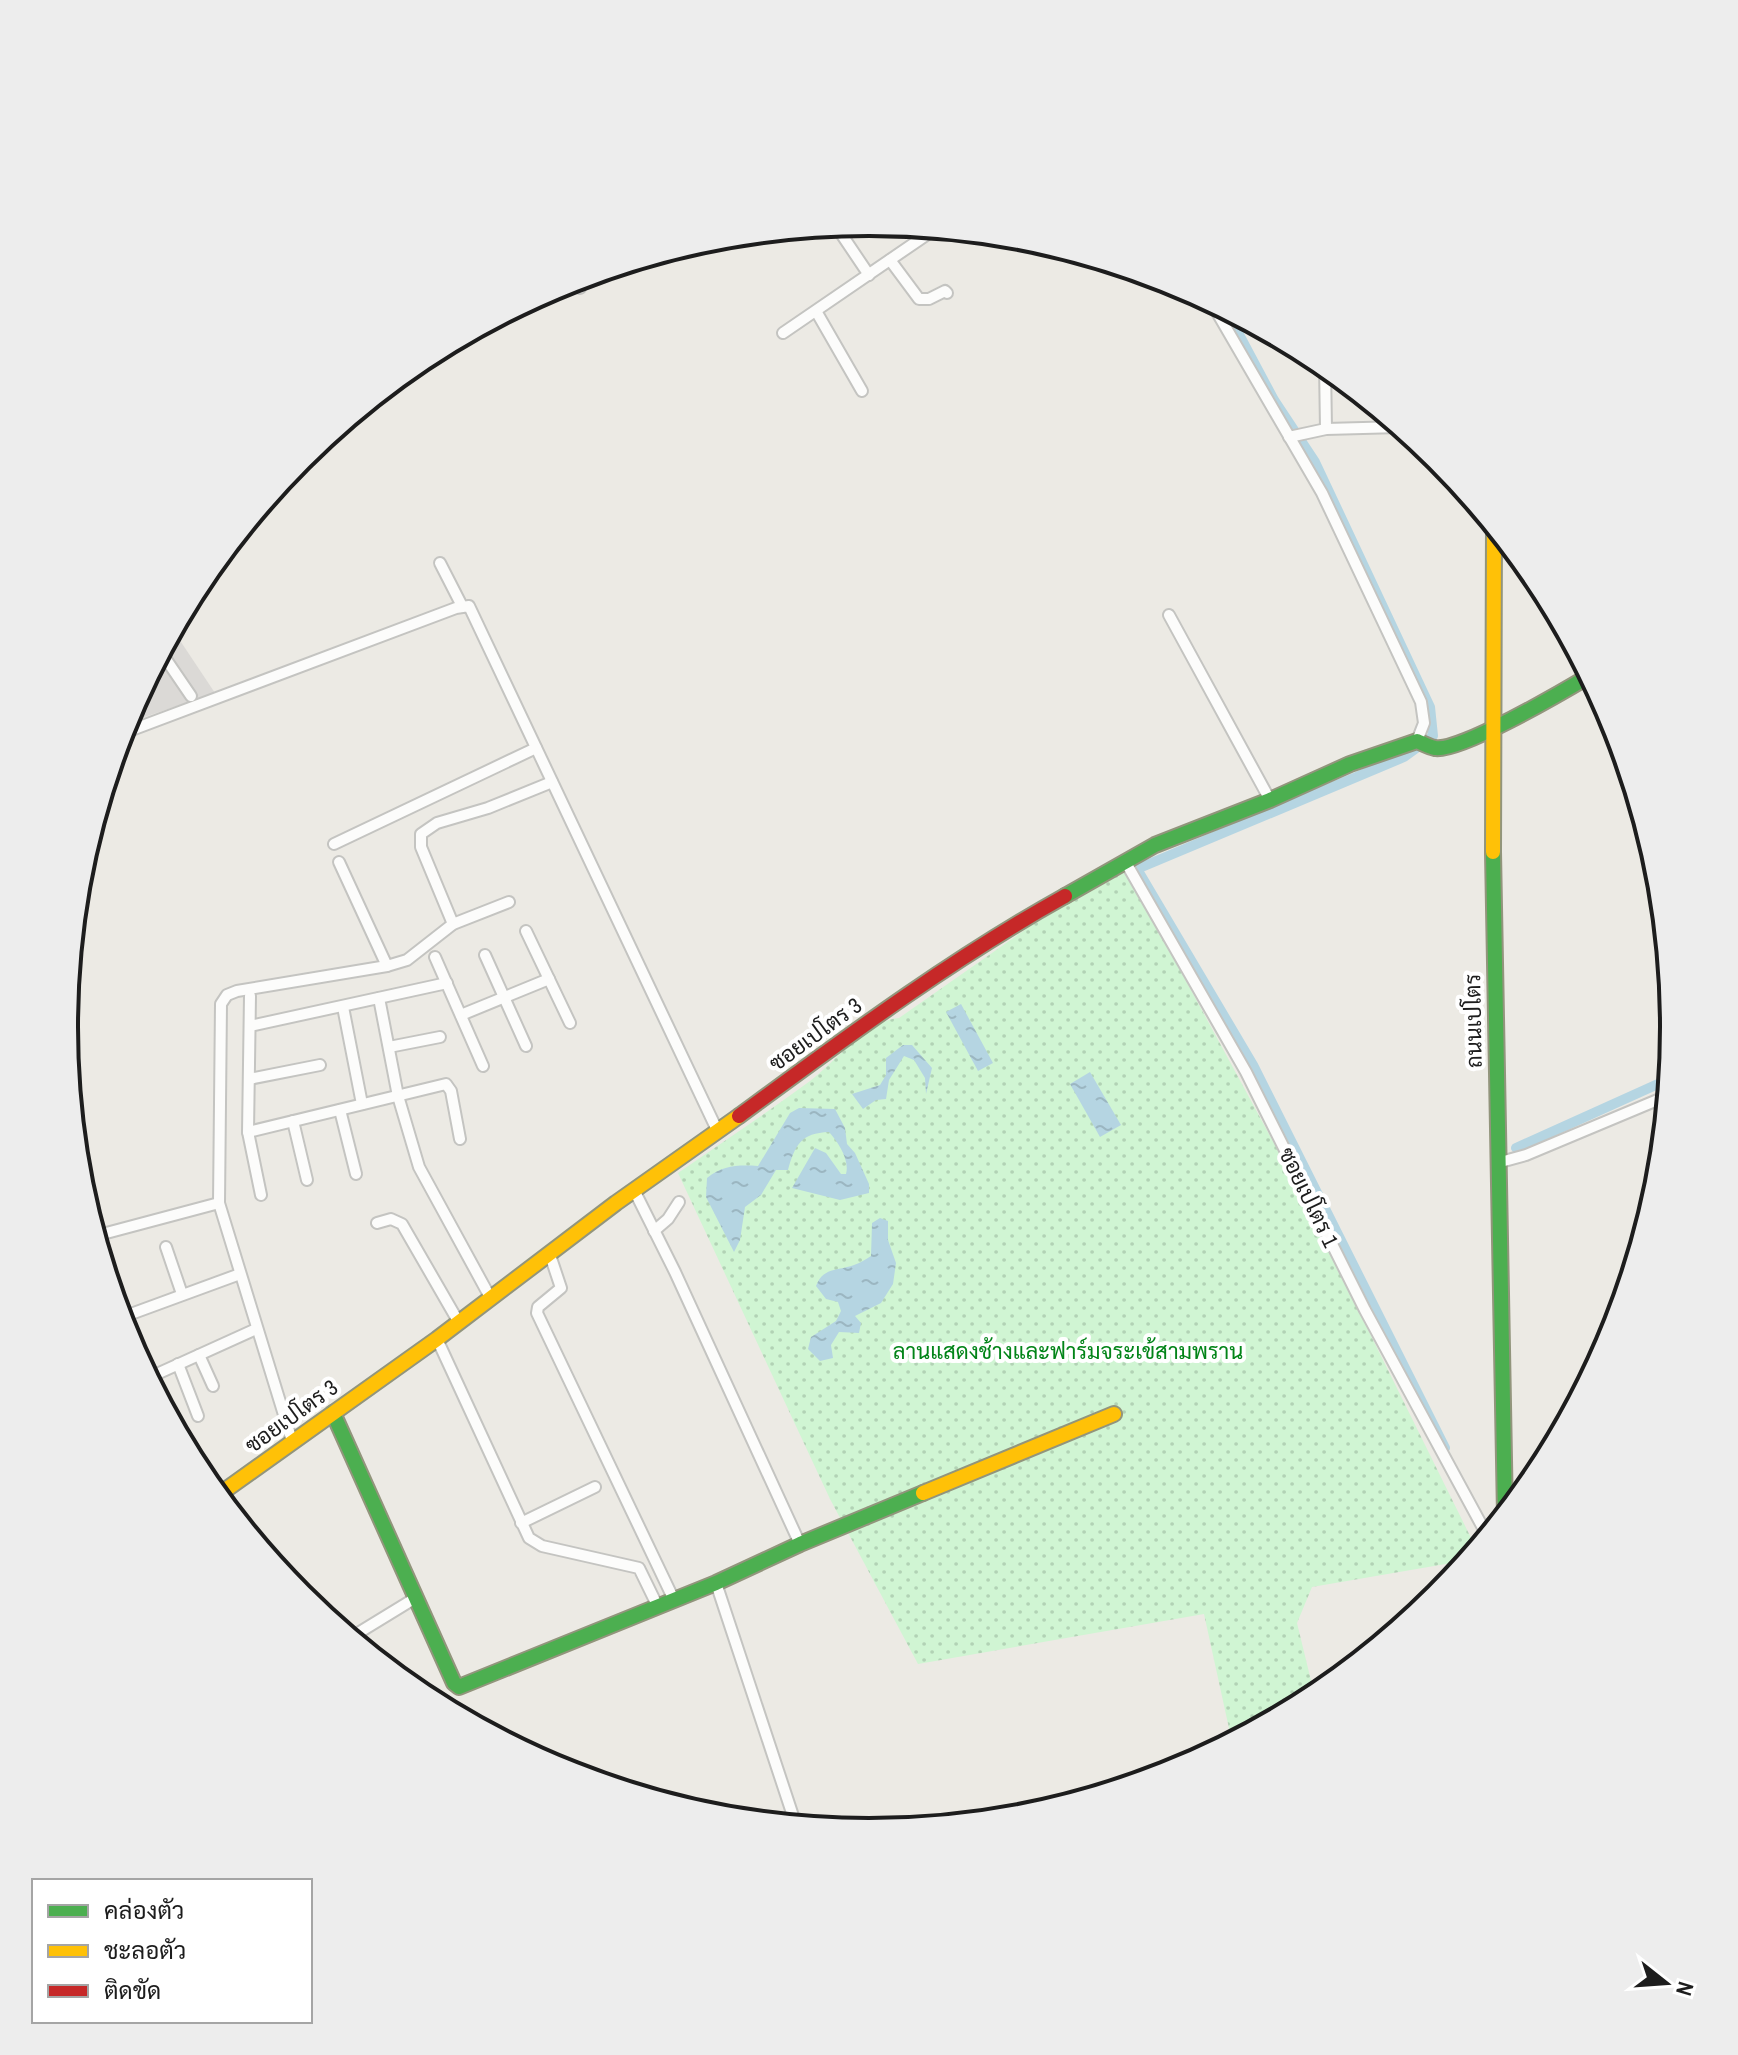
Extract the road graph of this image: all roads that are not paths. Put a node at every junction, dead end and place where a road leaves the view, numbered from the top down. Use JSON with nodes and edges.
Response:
{"nodes":[{"id":1,"x":843,"y":237,"type":"edge"},
{"id":2,"x":922,"y":238,"type":"edge"},
{"id":3,"x":890,"y":260,"type":"junction"},
{"id":4,"x":869,"y":275,"type":"junction"},
{"id":5,"x":947,"y":293,"type":"dead end"},
{"id":6,"x":816,"y":311,"type":"junction"},
{"id":7,"x":1223,"y":320,"type":"edge"},
{"id":8,"x":783,"y":333,"type":"dead end"},
{"id":9,"x":1325,"y":382,"type":"edge"},
{"id":10,"x":862,"y":391,"type":"dead end"},
{"id":11,"x":1384,"y":427,"type":"edge"},
{"id":12,"x":1326,"y":429,"type":"junction"},
{"id":13,"x":1298,"y":435,"type":"junction"},
{"id":14,"x":1494,"y":542,"type":"edge"},
{"id":15,"x":440,"y":563,"type":"dead end"},
{"id":16,"x":462,"y":606,"type":"junction"},
{"id":17,"x":1169,"y":615,"type":"dead end"},
{"id":18,"x":168,"y":662,"type":"edge"},
{"id":19,"x":1580,"y":682,"type":"edge"},
{"id":20,"x":191,"y":696,"type":"dead end"},
{"id":21,"x":1495,"y":726,"type":"junction"},
{"id":22,"x":137,"y":728,"type":"edge"},
{"id":23,"x":1425,"y":744,"type":"junction"},
{"id":24,"x":536,"y":748,"type":"junction"},
{"id":25,"x":552,"y":782,"type":"junction"},
{"id":26,"x":1270,"y":800,"type":"junction"},
{"id":27,"x":334,"y":844,"type":"dead end"},
{"id":28,"x":1125,"y":861,"type":"junction"},
{"id":29,"x":339,"y":862,"type":"dead end"},
{"id":30,"x":509,"y":902,"type":"dead end"},
{"id":31,"x":453,"y":924,"type":"junction"},
{"id":32,"x":526,"y":931,"type":"dead end"},
{"id":33,"x":485,"y":955,"type":"dead end"},
{"id":34,"x":435,"y":957,"type":"dead end"},
{"id":35,"x":387,"y":966,"type":"junction"},
{"id":36,"x":549,"y":979,"type":"junction"},
{"id":37,"x":447,"y":983,"type":"junction"},
{"id":38,"x":250,"y":996,"type":"dead end"},
{"id":39,"x":505,"y":997,"type":"junction"},
{"id":40,"x":379,"y":998,"type":"junction"},
{"id":41,"x":343,"y":1007,"type":"junction"},
{"id":42,"x":461,"y":1015,"type":"junction"},
{"id":43,"x":570,"y":1023,"type":"dead end"},
{"id":44,"x":250,"y":1026,"type":"junction"},
{"id":45,"x":440,"y":1037,"type":"dead end"},
{"id":46,"x":526,"y":1046,"type":"dead end"},
{"id":47,"x":389,"y":1047,"type":"junction"},
{"id":48,"x":320,"y":1065,"type":"dead end"},
{"id":49,"x":483,"y":1066,"type":"dead end"},
{"id":50,"x":249,"y":1079,"type":"junction"},
{"id":51,"x":398,"y":1096,"type":"junction"},
{"id":52,"x":1656,"y":1101,"type":"edge"},
{"id":53,"x":362,"y":1104,"type":"junction"},
{"id":54,"x":340,"y":1110,"type":"junction"},
{"id":55,"x":293,"y":1121,"type":"junction"},
{"id":56,"x":248,"y":1132,"type":"junction"},
{"id":57,"x":718,"y":1132,"type":"junction"},
{"id":58,"x":460,"y":1139,"type":"dead end"},
{"id":59,"x":1497,"y":1163,"type":"junction"},
{"id":60,"x":356,"y":1174,"type":"dead end"},
{"id":61,"x":307,"y":1180,"type":"dead end"},
{"id":62,"x":635,"y":1192,"type":"junction"},
{"id":63,"x":261,"y":1195,"type":"dead end"},
{"id":64,"x":679,"y":1202,"type":"dead end"},
{"id":65,"x":219,"y":1203,"type":"junction"},
{"id":66,"x":377,"y":1223,"type":"dead end"},
{"id":67,"x":654,"y":1231,"type":"junction"},
{"id":68,"x":105,"y":1233,"type":"edge"},
{"id":69,"x":166,"y":1247,"type":"dead end"},
{"id":70,"x":550,"y":1255,"type":"junction"},
{"id":71,"x":240,"y":1274,"type":"junction"},
{"id":72,"x":182,"y":1294,"type":"junction"},
{"id":73,"x":490,"y":1297,"type":"junction"},
{"id":74,"x":132,"y":1313,"type":"edge"},
{"id":75,"x":458,"y":1321,"type":"junction"},
{"id":76,"x":256,"y":1329,"type":"junction"},
{"id":77,"x":437,"y":1339,"type":"junction"},
{"id":78,"x":199,"y":1355,"type":"junction"},
{"id":79,"x":178,"y":1364,"type":"junction"},
{"id":80,"x":158,"y":1373,"type":"edge"},
{"id":81,"x":213,"y":1386,"type":"dead end"},
{"id":82,"x":333,"y":1413,"type":"junction"},
{"id":83,"x":1114,"y":1414,"type":"dead end"},
{"id":84,"x":198,"y":1416,"type":"dead end"},
{"id":85,"x":292,"y":1441,"type":"junction"},
{"id":86,"x":595,"y":1487,"type":"dead end"},
{"id":87,"x":227,"y":1489,"type":"edge"},
{"id":88,"x":1505,"y":1498,"type":"edge"},
{"id":89,"x":521,"y":1523,"type":"junction"},
{"id":90,"x":1482,"y":1527,"type":"edge"},
{"id":91,"x":800,"y":1544,"type":"junction"},
{"id":92,"x":716,"y":1583,"type":"junction"},
{"id":93,"x":417,"y":1597,"type":"junction"},
{"id":94,"x":674,"y":1600,"type":"junction"},
{"id":95,"x":658,"y":1607,"type":"junction"},
{"id":96,"x":359,"y":1632,"type":"edge"},
{"id":97,"x":793,"y":1815,"type":"edge"}],
"edges":[{"from":1,"to":4,"type":"street"},
{"from":2,"to":3,"type":"street"},
{"from":3,"to":4,"type":"street"},
{"from":3,"to":5,"type":"street"},
{"from":4,"to":6,"type":"street"},
{"from":6,"to":8,"type":"street"},
{"from":6,"to":10,"type":"street"},
{"from":7,"to":13,"type":"street"},
{"from":9,"to":12,"type":"street"},
{"from":11,"to":12,"type":"street"},
{"from":12,"to":13,"type":"street"},
{"from":13,"to":23,"type":"street"},
{"from":14,"to":21,"type":"street","name":"ถนนเปโตร"},
{"from":15,"to":16,"type":"street"},
{"from":16,"to":22,"type":"street"},
{"from":16,"to":24,"type":"street"},
{"from":17,"to":26,"type":"street"},
{"from":18,"to":20,"type":"street"},
{"from":19,"to":21,"type":"street","name":"ซอยเปโตร 3"},
{"from":21,"to":23,"type":"street","name":"ซอยเปโตร 3"},
{"from":21,"to":59,"type":"street","name":"ถนนเปโตร"},
{"from":23,"to":26,"type":"street","name":"ซอยเปโตร 3"},
{"from":24,"to":25,"type":"street"},
{"from":24,"to":27,"type":"street"},
{"from":25,"to":31,"type":"street"},
{"from":25,"to":57,"type":"street"},
{"from":26,"to":28,"type":"street","name":"ซอยเปโตร 3"},
{"from":28,"to":57,"type":"street","name":"ซอยเปโตร 3"},
{"from":28,"to":90,"type":"street","name":"ซอยเปโตร 1"},
{"from":29,"to":35,"type":"street"},
{"from":30,"to":31,"type":"street"},
{"from":31,"to":35,"type":"street"},
{"from":32,"to":36,"type":"street"},
{"from":33,"to":39,"type":"street"},
{"from":34,"to":37,"type":"street"},
{"from":35,"to":65,"type":"street"},
{"from":36,"to":39,"type":"street"},
{"from":36,"to":43,"type":"street"},
{"from":37,"to":40,"type":"street"},
{"from":37,"to":42,"type":"street"},
{"from":38,"to":44,"type":"street"},
{"from":39,"to":42,"type":"street"},
{"from":39,"to":46,"type":"street"},
{"from":40,"to":41,"type":"street"},
{"from":40,"to":47,"type":"street"},
{"from":41,"to":44,"type":"street"},
{"from":41,"to":53,"type":"street"},
{"from":42,"to":49,"type":"street"},
{"from":44,"to":50,"type":"street"},
{"from":45,"to":47,"type":"street"},
{"from":47,"to":51,"type":"street"},
{"from":48,"to":50,"type":"street"},
{"from":50,"to":56,"type":"street"},
{"from":51,"to":53,"type":"street"},
{"from":51,"to":58,"type":"street"},
{"from":51,"to":73,"type":"street"},
{"from":52,"to":59,"type":"street"},
{"from":53,"to":54,"type":"street"},
{"from":54,"to":55,"type":"street"},
{"from":54,"to":60,"type":"street"},
{"from":55,"to":56,"type":"street"},
{"from":55,"to":61,"type":"street"},
{"from":56,"to":63,"type":"street"},
{"from":57,"to":62,"type":"street","name":"ซอยเปโตร 3"},
{"from":59,"to":88,"type":"street","name":"ถนนเปโตร"},
{"from":62,"to":67,"type":"street"},
{"from":62,"to":70,"type":"street","name":"ซอยเปโตร 3"},
{"from":64,"to":67,"type":"street"},
{"from":65,"to":68,"type":"street"},
{"from":65,"to":71,"type":"street"},
{"from":66,"to":75,"type":"street"},
{"from":67,"to":91,"type":"street"},
{"from":69,"to":72,"type":"street"},
{"from":70,"to":73,"type":"street","name":"ซอยเปโตร 3"},
{"from":70,"to":94,"type":"street"},
{"from":71,"to":72,"type":"street"},
{"from":71,"to":76,"type":"street"},
{"from":72,"to":74,"type":"street"},
{"from":73,"to":75,"type":"street","name":"ซอยเปโตร 3"},
{"from":75,"to":77,"type":"street","name":"ซอยเปโตร 3"},
{"from":76,"to":78,"type":"street"},
{"from":76,"to":85,"type":"street"},
{"from":77,"to":82,"type":"street","name":"ซอยเปโตร 3"},
{"from":77,"to":89,"type":"street"},
{"from":78,"to":79,"type":"street"},
{"from":78,"to":81,"type":"street"},
{"from":79,"to":80,"type":"street"},
{"from":79,"to":84,"type":"street"},
{"from":82,"to":85,"type":"street","name":"ซอยเปโตร 3"},
{"from":82,"to":93,"type":"street"},
{"from":83,"to":91,"type":"street"},
{"from":85,"to":87,"type":"street","name":"ซอยเปโตร 3"},
{"from":86,"to":89,"type":"street"},
{"from":89,"to":95,"type":"street"},
{"from":91,"to":92,"type":"street"},
{"from":92,"to":94,"type":"street"},
{"from":92,"to":97,"type":"street"},
{"from":93,"to":95,"type":"street"},
{"from":93,"to":96,"type":"street"},
{"from":94,"to":95,"type":"street"}]}
